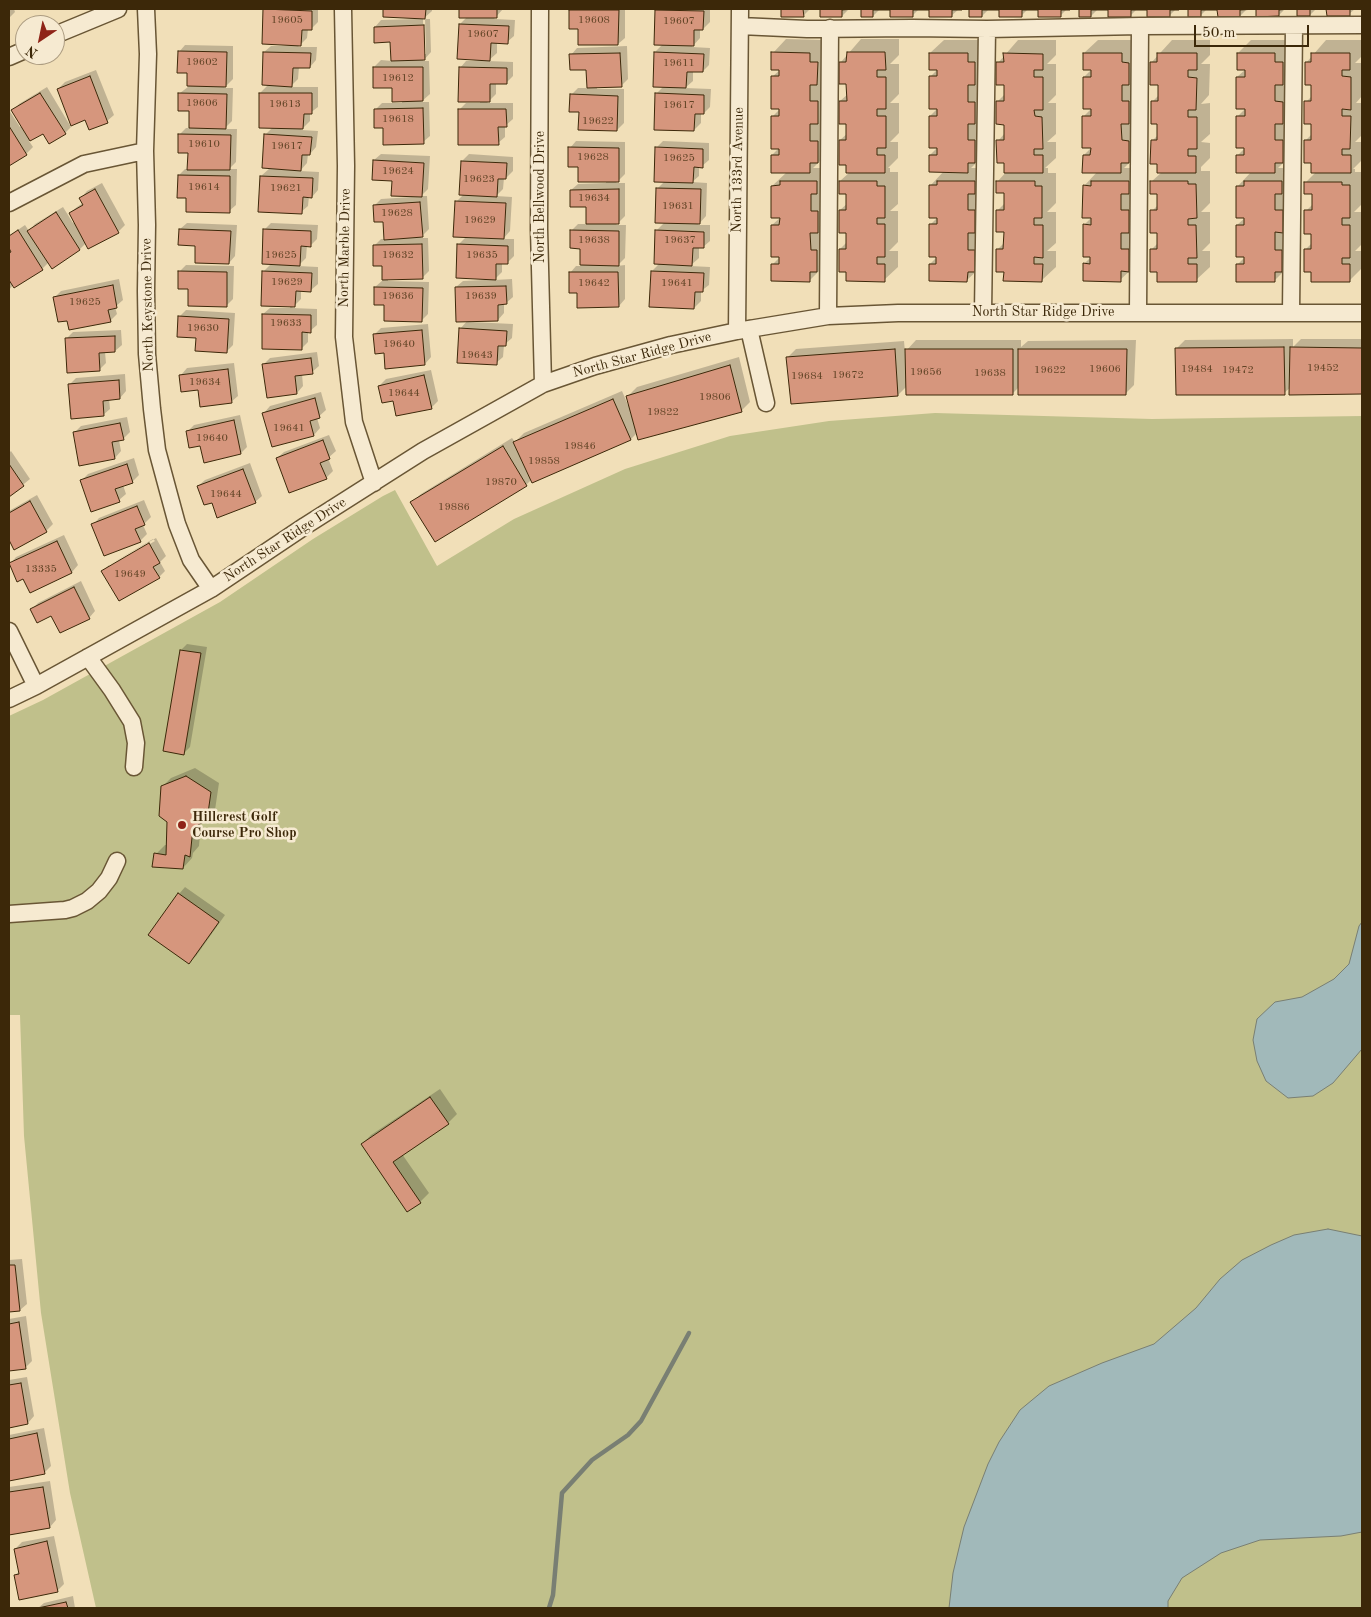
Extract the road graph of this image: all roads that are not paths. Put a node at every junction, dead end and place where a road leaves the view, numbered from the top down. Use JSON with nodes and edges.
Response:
{"nodes":[{"id":1,"x":118,"y":9,"type":"edge"},
{"id":2,"x":146,"y":9,"type":"edge"},
{"id":3,"x":343,"y":9,"type":"edge"},
{"id":4,"x":540,"y":9,"type":"edge"},
{"id":5,"x":740,"y":9,"type":"edge"},
{"id":6,"x":1362,"y":25,"type":"edge"},
{"id":7,"x":740,"y":26,"type":"junction"},
{"id":8,"x":1140,"y":26,"type":"junction"},
{"id":9,"x":1294,"y":26,"type":"junction"},
{"id":10,"x":830,"y":28,"type":"junction"},
{"id":11,"x":987,"y":29,"type":"junction"},
{"id":12,"x":65,"y":31,"type":"edge"},
{"id":13,"x":145,"y":151,"type":"junction"},
{"id":14,"x":9,"y":203,"type":"edge"},
{"id":15,"x":1138,"y":312,"type":"junction"},
{"id":16,"x":984,"y":313,"type":"junction"},
{"id":17,"x":1292,"y":313,"type":"junction"},
{"id":18,"x":1362,"y":313,"type":"edge"},
{"id":19,"x":828,"y":316,"type":"junction"},
{"id":20,"x":743,"y":330,"type":"junction"},
{"id":21,"x":543,"y":384,"type":"junction"},
{"id":22,"x":766,"y":403,"type":"dead end"},
{"id":23,"x":374,"y":483,"type":"junction"},
{"id":24,"x":211,"y":589,"type":"junction"},
{"id":25,"x":9,"y":631,"type":"edge"},
{"id":26,"x":88,"y":656,"type":"junction"},
{"id":27,"x":36,"y":686,"type":"junction"},
{"id":28,"x":9,"y":699,"type":"edge"},
{"id":29,"x":134,"y":767,"type":"dead end"},
{"id":30,"x":118,"y":860,"type":"dead end"},
{"id":31,"x":9,"y":914,"type":"edge"}],
"edges":[{"from":1,"to":12,"type":"street"},
{"from":2,"to":13,"type":"street","name":"North Keystone Drive"},
{"from":3,"to":23,"type":"street","name":"North Marble Drive"},
{"from":4,"to":21,"type":"street","name":"North Bellwood Drive"},
{"from":5,"to":7,"type":"street","name":"North 133rd Avenue"},
{"from":6,"to":9,"type":"street"},
{"from":7,"to":10,"type":"street"},
{"from":7,"to":20,"type":"street","name":"North 133rd Avenue"},
{"from":8,"to":9,"type":"street"},
{"from":8,"to":11,"type":"street"},
{"from":8,"to":15,"type":"street"},
{"from":9,"to":17,"type":"street"},
{"from":10,"to":11,"type":"street"},
{"from":10,"to":19,"type":"street"},
{"from":11,"to":16,"type":"street"},
{"from":13,"to":14,"type":"street"},
{"from":13,"to":24,"type":"street","name":"North Keystone Drive"},
{"from":15,"to":16,"type":"street","name":"North Star Ridge Drive"},
{"from":15,"to":17,"type":"street","name":"North Star Ridge Drive"},
{"from":16,"to":19,"type":"street","name":"North Star Ridge Drive"},
{"from":17,"to":18,"type":"street","name":"North Star Ridge Drive"},
{"from":19,"to":20,"type":"street","name":"North Star Ridge Drive"},
{"from":20,"to":21,"type":"street","name":"North Star Ridge Drive"},
{"from":20,"to":22,"type":"street","name":"North 133rd Avenue"},
{"from":21,"to":23,"type":"street","name":"North Star Ridge Drive"},
{"from":23,"to":24,"type":"street","name":"North Star Ridge Drive"},
{"from":24,"to":26,"type":"street","name":"North Star Ridge Drive"},
{"from":25,"to":27,"type":"street"},
{"from":26,"to":27,"type":"street","name":"North Star Ridge Drive"},
{"from":26,"to":29,"type":"street"},
{"from":27,"to":28,"type":"street","name":"North Star Ridge Drive"},
{"from":30,"to":31,"type":"street"}]}
